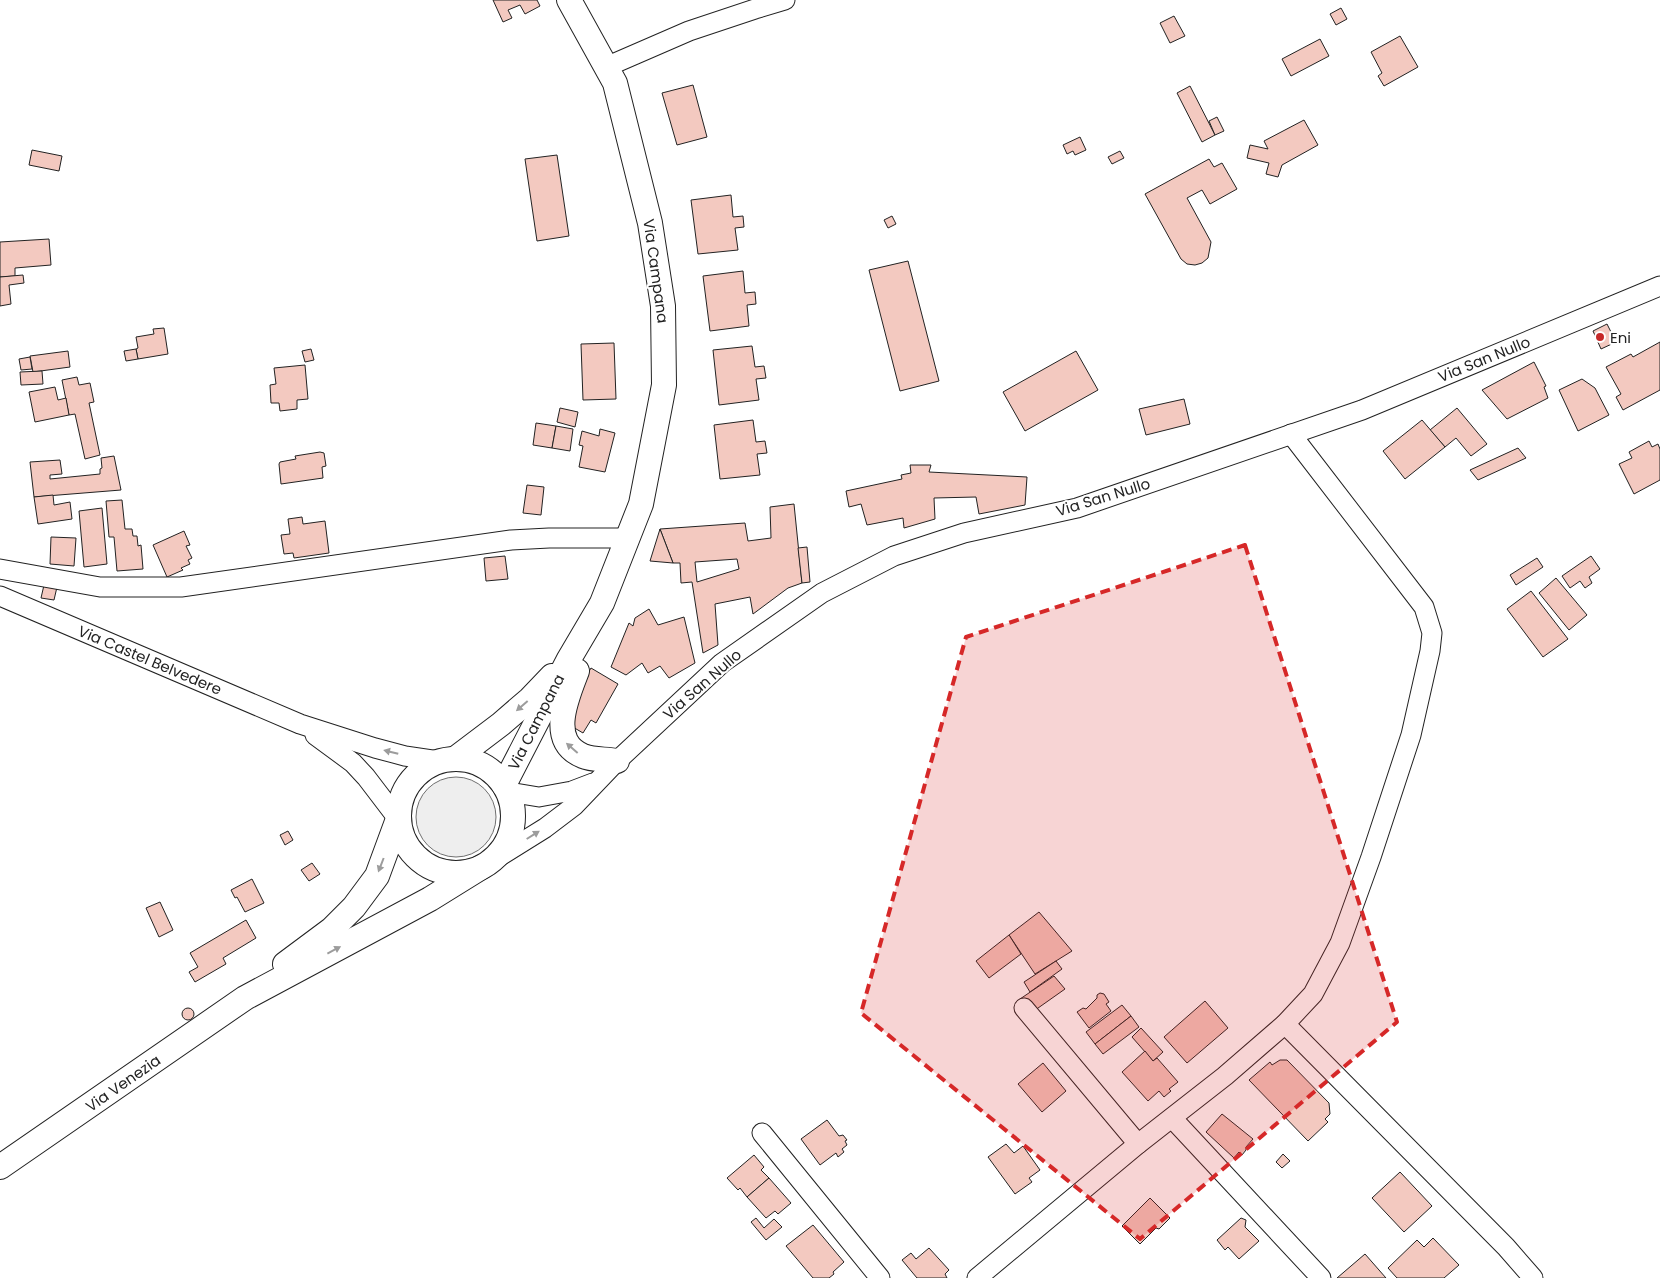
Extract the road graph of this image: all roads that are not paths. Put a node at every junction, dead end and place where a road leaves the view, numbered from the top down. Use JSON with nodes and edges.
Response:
{"nodes":[{"id":1,"x":569,"y":0,"type":"edge"},
{"id":2,"x":785,"y":0,"type":"edge"},
{"id":3,"x":606,"y":67,"type":"junction"},
{"id":4,"x":1660,"y":286,"type":"edge"},
{"id":5,"x":1291,"y":434,"type":"junction"},
{"id":6,"x":628,"y":538,"type":"junction"},
{"id":7,"x":0,"y":569,"type":"edge"},
{"id":8,"x":0,"y":596,"type":"edge"},
{"id":9,"x":602,"y":603,"type":"junction"},
{"id":10,"x":569,"y":659,"type":"junction"},
{"id":11,"x":300,"y":724,"type":"junction"},
{"id":12,"x":447,"y":759,"type":"junction"},
{"id":13,"x":617,"y":761,"type":"junction"},
{"id":14,"x":595,"y":783,"type":"junction"},
{"id":15,"x":506,"y":788,"type":"junction"},
{"id":16,"x":398,"y":820,"type":"junction"},
{"id":17,"x":486,"y":864,"type":"junction"},
{"id":18,"x":245,"y":998,"type":"junction"},
{"id":19,"x":1024,"y":1008,"type":"dead end"},
{"id":20,"x":1285,"y":1024,"type":"junction"},
{"id":21,"x":1172,"y":1118,"type":"junction"},
{"id":22,"x":762,"y":1132,"type":"dead end"},
{"id":23,"x":1138,"y":1144,"type":"junction"},
{"id":24,"x":0,"y":1167,"type":"edge"},
{"id":25,"x":880,"y":1278,"type":"edge"},
{"id":26,"x":976,"y":1278,"type":"edge"},
{"id":27,"x":1321,"y":1278,"type":"edge"},
{"id":28,"x":1533,"y":1278,"type":"edge"}],
"edges":[{"from":1,"to":3,"type":"main road","name":"Via Campana"},
{"from":2,"to":3,"type":"street"},
{"from":3,"to":6,"type":"main road","name":"Via Campana"},
{"from":4,"to":5,"type":"street","name":"Via San Nullo"},
{"from":5,"to":13,"type":"street","name":"Via San Nullo"},
{"from":5,"to":20,"type":"street"},
{"from":6,"to":7,"type":"street"},
{"from":6,"to":9,"type":"main road","name":"Via Campana"},
{"from":8,"to":11,"type":"street","name":"Via Castel Belvedere"},
{"from":9,"to":10,"type":"main road","name":"Via Campana"},
{"from":13,"to":9,"type":"main road","one_way":true},
{"from":10,"to":12,"type":"main road","name":"Via Campana","one_way":true},
{"from":10,"to":15,"type":"main road","name":"Via Campana"},
{"from":12,"to":11,"type":"street","one_way":true},
{"from":11,"to":16,"type":"street"},
{"from":12,"to":15,"type":"main road","name":"Via Campana"},
{"from":12,"to":16,"type":"main road","name":"Via Campana"},
{"from":13,"to":14,"type":"street","name":"Via San Nullo"},
{"from":14,"to":15,"type":"street","name":"Via San Nullo"},
{"from":17,"to":14,"type":"street","name":"Via San Nullo","one_way":true},
{"from":15,"to":17,"type":"main road","name":"Via Campana"},
{"from":16,"to":17,"type":"main road","name":"Via Campana"},
{"from":16,"to":18,"type":"main road","name":"Via Venezia","one_way":true},
{"from":18,"to":17,"type":"main road","name":"Via Venezia","one_way":true},
{"from":18,"to":24,"type":"main road","name":"Via Venezia"},
{"from":19,"to":23,"type":"street"},
{"from":20,"to":21,"type":"street"},
{"from":20,"to":28,"type":"street"},
{"from":21,"to":23,"type":"street"},
{"from":21,"to":27,"type":"street"},
{"from":22,"to":25,"type":"street"},
{"from":23,"to":26,"type":"street"}]}
